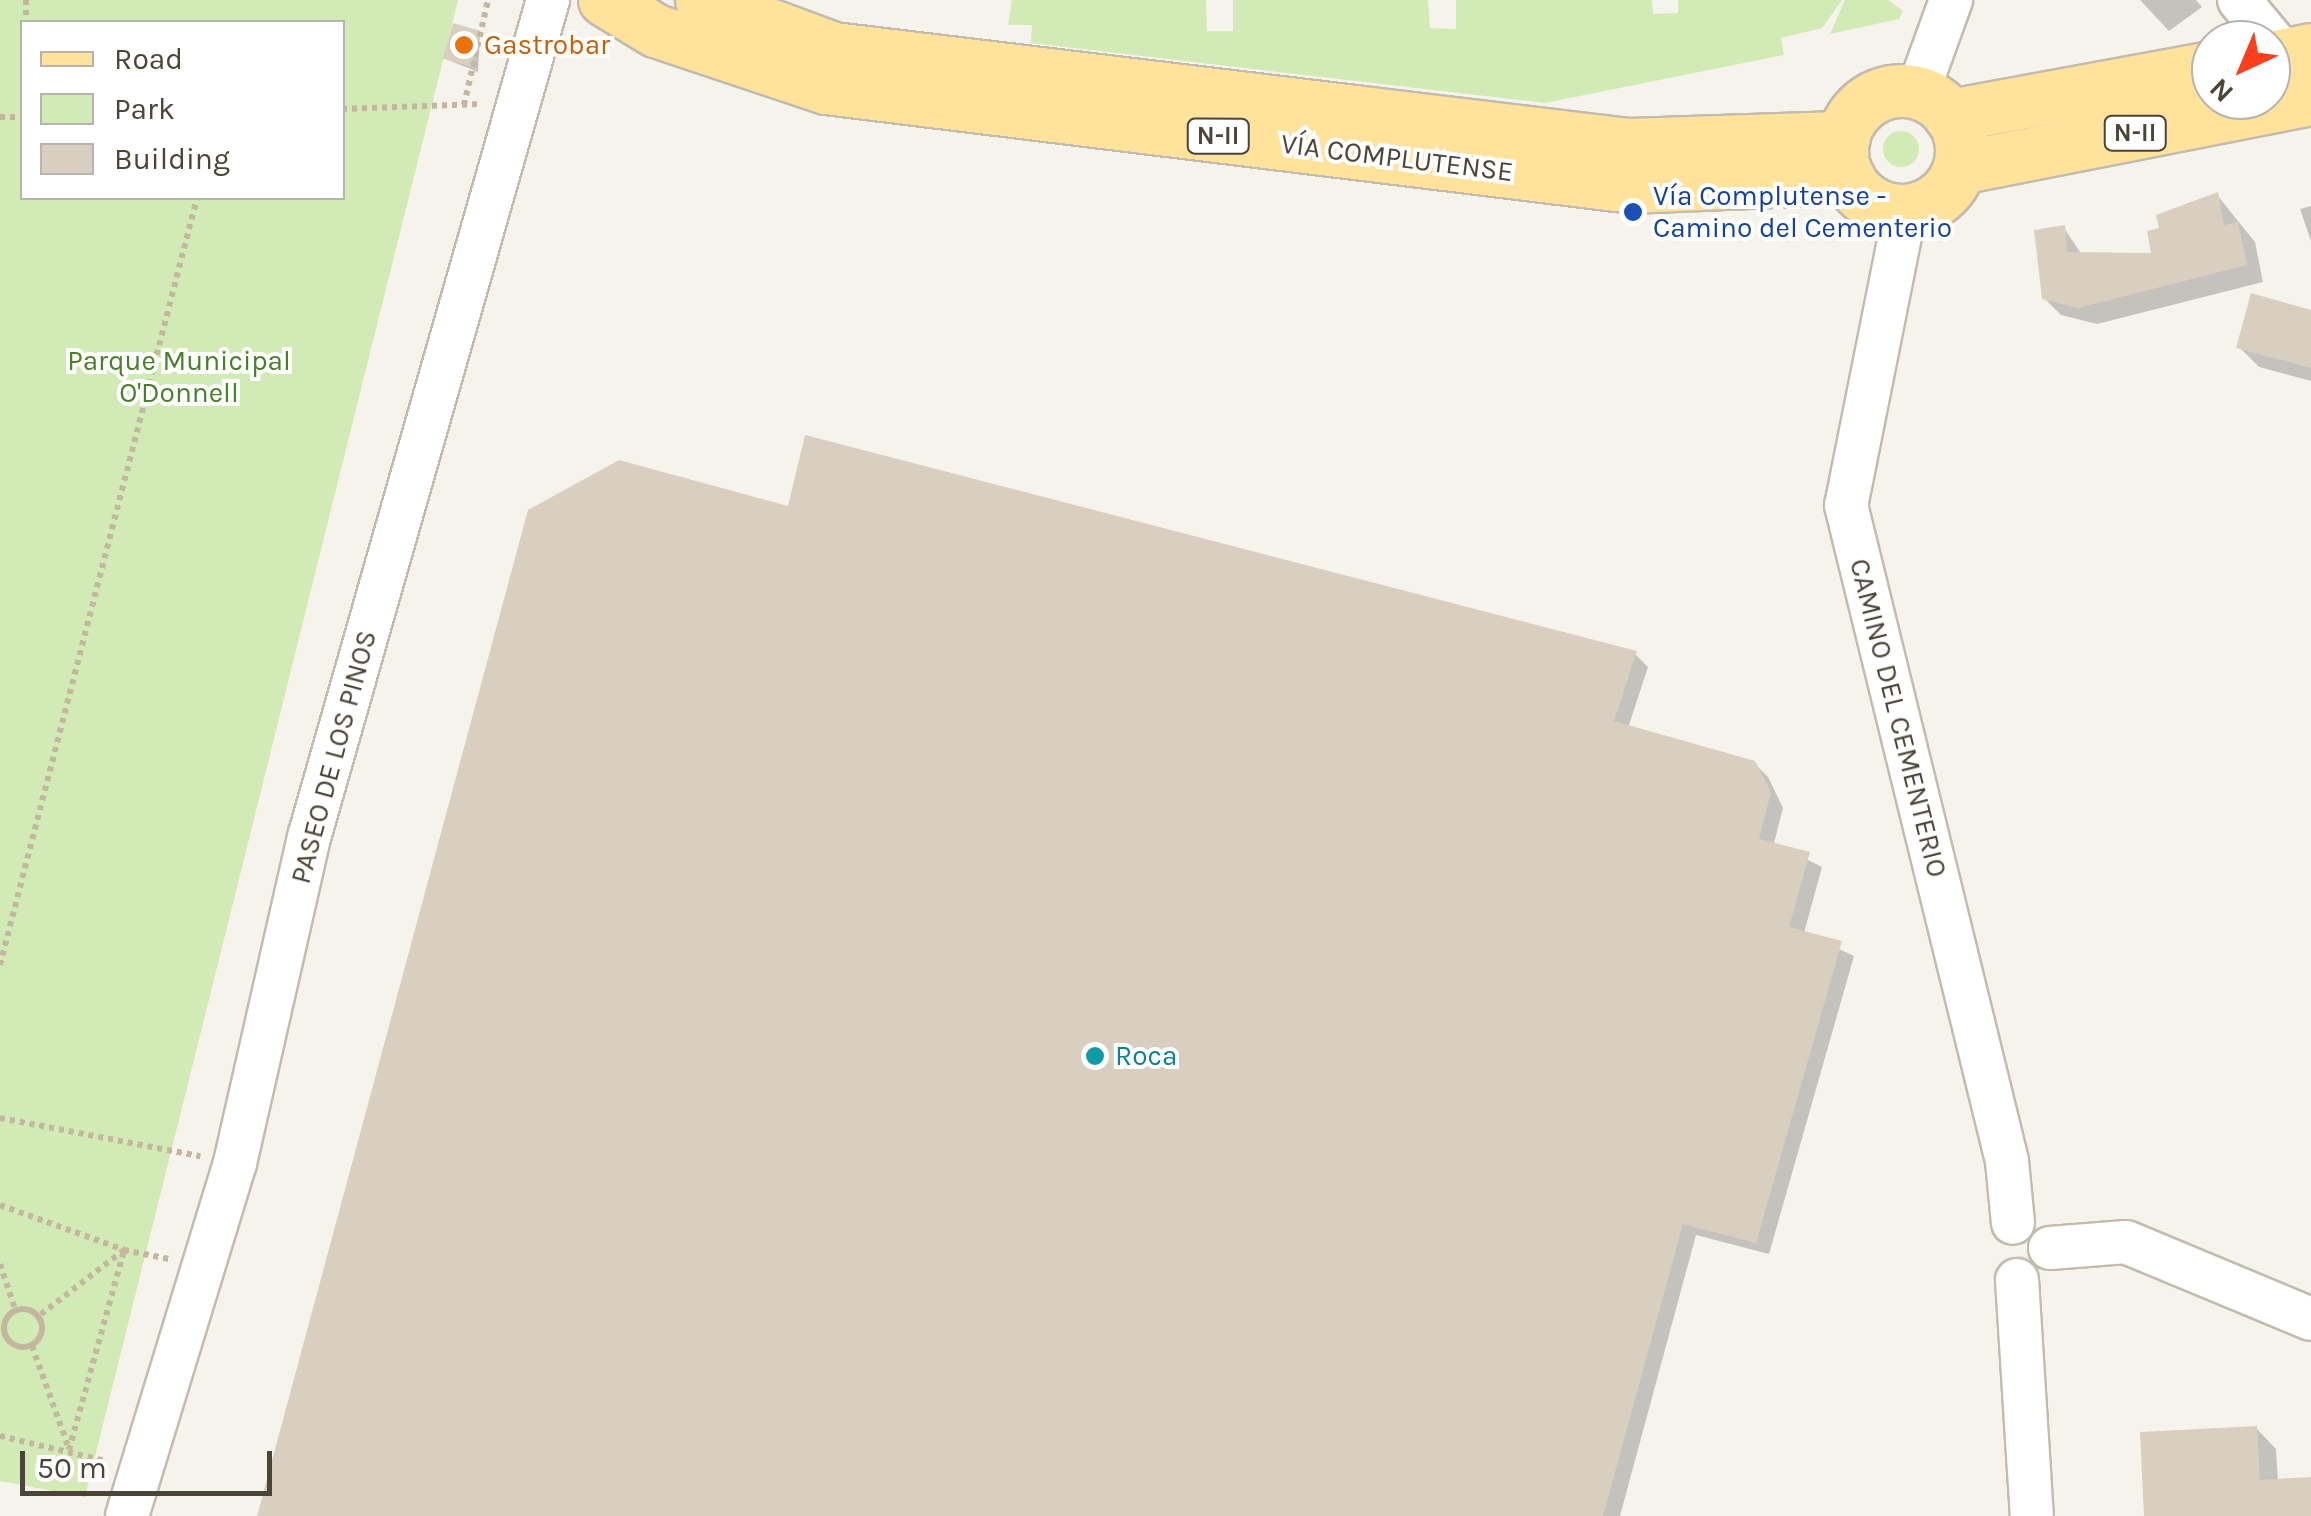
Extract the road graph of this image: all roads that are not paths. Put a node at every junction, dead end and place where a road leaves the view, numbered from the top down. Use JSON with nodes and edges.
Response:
{"nodes":[{"id":1,"x":548,"y":0,"type":"edge"},
{"id":2,"x":606,"y":0,"type":"edge"},
{"id":3,"x":702,"y":0,"type":"edge"},
{"id":4,"x":1950,"y":0,"type":"edge"},
{"id":5,"x":2239,"y":0,"type":"edge"},
{"id":6,"x":2295,"y":66,"type":"edge"},
{"id":7,"x":2191,"y":71,"type":"edge"},
{"id":8,"x":1934,"y":104,"type":"junction"},
{"id":9,"x":1846,"y":158,"type":"junction"},
{"id":10,"x":1960,"y":168,"type":"junction"},
{"id":11,"x":1905,"y":211,"type":"junction"},
{"id":12,"x":2013,"y":1223,"type":"junction"},
{"id":13,"x":2050,"y":1248,"type":"junction"},
{"id":14,"x":2017,"y":1280,"type":"junction"},
{"id":15,"x":2311,"y":1319,"type":"edge"},
{"id":16,"x":127,"y":1516,"type":"edge"},
{"id":17,"x":2032,"y":1516,"type":"edge"}],
"edges":[{"from":1,"to":16,"type":"street","name":"PASEO DE LOS PINOS"},
{"from":2,"to":9,"type":"main road","name":"VÍA COMPLUTENSE","number":"N-II"},
{"from":3,"to":9,"type":"main road","name":"VÍA COMPLUTENSE","number":"N-II"},
{"from":4,"to":8,"type":"street"},
{"from":5,"to":6,"type":"street"},
{"from":6,"to":10,"type":"main road","number":"N-II"},
{"from":7,"to":8,"type":"main road","number":"N-II"},
{"from":8,"to":9,"type":"main road","number":"N-II"},
{"from":8,"to":10,"type":"main road"},
{"from":9,"to":11,"type":"main road"},
{"from":10,"to":11,"type":"main road"},
{"from":11,"to":12,"type":"street","name":"CAMINO DEL CEMENTERIO"},
{"from":12,"to":13,"type":"street"},
{"from":12,"to":14,"type":"street"},
{"from":13,"to":14,"type":"street"},
{"from":13,"to":15,"type":"street"},
{"from":14,"to":17,"type":"street"}]}
